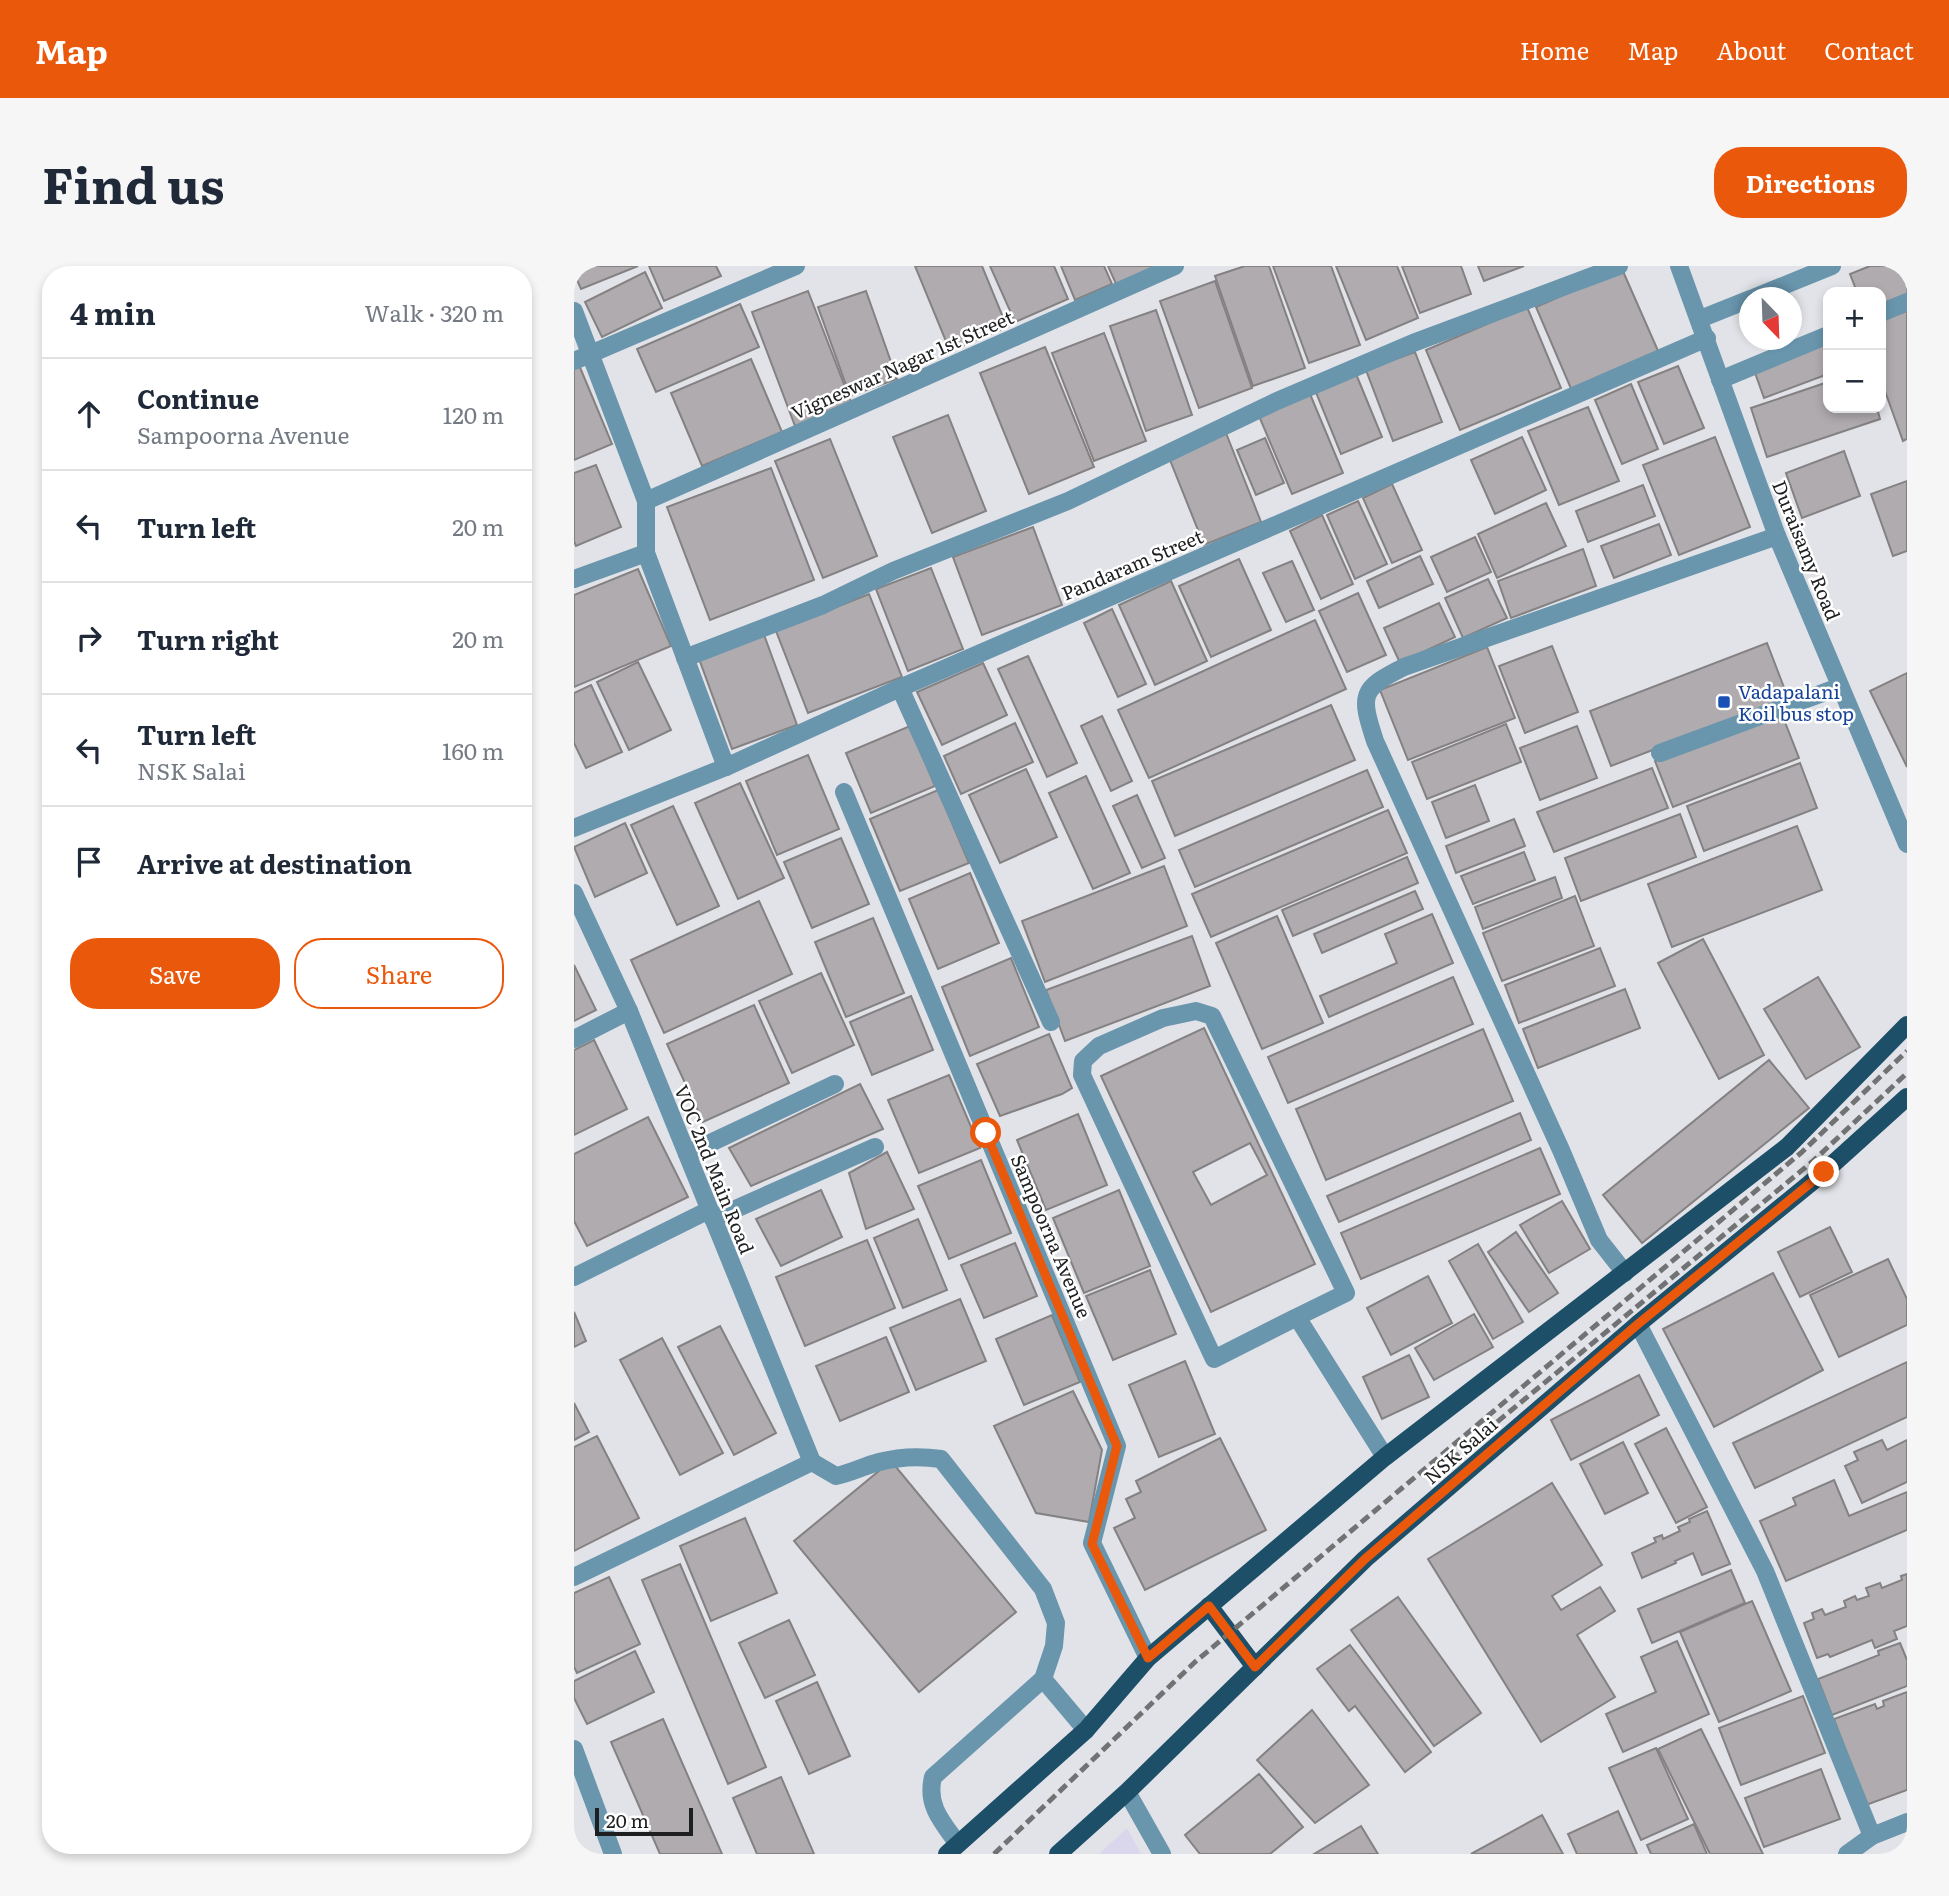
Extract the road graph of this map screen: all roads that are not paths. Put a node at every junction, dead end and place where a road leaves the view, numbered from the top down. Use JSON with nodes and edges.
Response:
{"nodes":[{"id":1,"x":796,"y":266,"type":"edge"},
{"id":2,"x":1175,"y":266,"type":"edge"},
{"id":3,"x":1619,"y":266,"type":"edge"},
{"id":4,"x":1679,"y":266,"type":"edge"},
{"id":5,"x":1832,"y":266,"type":"edge"},
{"id":6,"x":1779,"y":287,"type":"edge"},
{"id":7,"x":1907,"y":302,"type":"edge"},
{"id":8,"x":1739,"y":303,"type":"edge"},
{"id":9,"x":574,"y":311,"type":"edge"},
{"id":10,"x":1886,"y":311,"type":"edge"},
{"id":11,"x":1700,"y":319,"type":"junction"},
{"id":12,"x":1823,"y":337,"type":"edge"},
{"id":13,"x":1707,"y":338,"type":"junction"},
{"id":14,"x":582,"y":358,"type":"edge"},
{"id":15,"x":1720,"y":380,"type":"junction"},
{"id":16,"x":646,"y":501,"type":"junction"},
{"id":17,"x":1777,"y":536,"type":"junction"},
{"id":18,"x":646,"y":553,"type":"junction"},
{"id":19,"x":574,"y":579,"type":"edge"},
{"id":20,"x":685,"y":658,"type":"junction"},
{"id":21,"x":1839,"y":687,"type":"junction"},
{"id":22,"x":900,"y":688,"type":"junction"},
{"id":23,"x":1660,"y":753,"type":"dead end"},
{"id":24,"x":726,"y":767,"type":"junction"},
{"id":25,"x":844,"y":792,"type":"dead end"},
{"id":26,"x":574,"y":828,"type":"edge"},
{"id":27,"x":1907,"y":844,"type":"edge"},
{"id":28,"x":574,"y":894,"type":"edge"},
{"id":29,"x":629,"y":1012,"type":"junction"},
{"id":30,"x":1051,"y":1022,"type":"dead end"},
{"id":31,"x":1907,"y":1026,"type":"edge"},
{"id":32,"x":574,"y":1039,"type":"edge"},
{"id":33,"x":835,"y":1084,"type":"dead end"},
{"id":34,"x":1907,"y":1097,"type":"edge"},
{"id":35,"x":875,"y":1147,"type":"dead end"},
{"id":36,"x":687,"y":1154,"type":"junction"},
{"id":37,"x":711,"y":1214,"type":"junction"},
{"id":38,"x":1625,"y":1273,"type":"junction"},
{"id":39,"x":574,"y":1277,"type":"edge"},
{"id":40,"x":1297,"y":1317,"type":"junction"},
{"id":41,"x":1638,"y":1324,"type":"junction"},
{"id":42,"x":1385,"y":1457,"type":"junction"},
{"id":43,"x":813,"y":1462,"type":"junction"},
{"id":44,"x":574,"y":1577,"type":"edge"},
{"id":45,"x":1209,"y":1606,"type":"junction"},
{"id":46,"x":1148,"y":1658,"type":"junction"},
{"id":47,"x":1255,"y":1667,"type":"junction"},
{"id":48,"x":1043,"y":1679,"type":"junction"},
{"id":49,"x":1086,"y":1731,"type":"junction"},
{"id":50,"x":574,"y":1749,"type":"edge"},
{"id":51,"x":1127,"y":1792,"type":"junction"},
{"id":52,"x":1907,"y":1822,"type":"edge"},
{"id":53,"x":1872,"y":1836,"type":"junction"},
{"id":54,"x":952,"y":1849,"type":"edge"},
{"id":55,"x":612,"y":1854,"type":"edge"},
{"id":56,"x":1058,"y":1854,"type":"edge"},
{"id":57,"x":1162,"y":1854,"type":"edge"},
{"id":58,"x":1847,"y":1854,"type":"edge"}],
"edges":[{"from":1,"to":14,"type":"street"},
{"from":2,"to":16,"type":"street","name":"Vigneswar Nagar 1st Street"},
{"from":3,"to":20,"type":"street"},
{"from":4,"to":11,"type":"street","name":"Duraisamy Road"},
{"from":5,"to":6,"type":"street"},
{"from":7,"to":10,"type":"street"},
{"from":8,"to":11,"type":"street"},
{"from":9,"to":14,"type":"street"},
{"from":11,"to":13,"type":"street","name":"Duraisamy Road"},
{"from":12,"to":15,"type":"street"},
{"from":13,"to":15,"type":"street","name":"Duraisamy Road"},
{"from":13,"to":22,"type":"street","name":"Pandaram Street"},
{"from":14,"to":16,"type":"street"},
{"from":15,"to":17,"type":"street","name":"Duraisamy Road"},
{"from":16,"to":18,"type":"street"},
{"from":17,"to":21,"type":"street","name":"Duraisamy Road"},
{"from":17,"to":38,"type":"street"},
{"from":18,"to":19,"type":"street"},
{"from":18,"to":20,"type":"street"},
{"from":20,"to":24,"type":"street"},
{"from":21,"to":23,"type":"street"},
{"from":21,"to":27,"type":"street","name":"Duraisamy Road"},
{"from":22,"to":24,"type":"street","name":"Pandaram Street"},
{"from":22,"to":30,"type":"street"},
{"from":24,"to":26,"type":"street","name":"Pandaram Street"},
{"from":25,"to":46,"type":"street","name":"Sampoorna Avenue"},
{"from":28,"to":29,"type":"street","name":"VOC 2nd Main Road"},
{"from":29,"to":32,"type":"street"},
{"from":29,"to":36,"type":"street","name":"VOC 2nd Main Road"},
{"from":31,"to":38,"type":"main road"},
{"from":33,"to":36,"type":"street"},
{"from":34,"to":41,"type":"main road","name":"NSK Salai"},
{"from":35,"to":37,"type":"street"},
{"from":36,"to":37,"type":"street","name":"VOC 2nd Main Road"},
{"from":37,"to":39,"type":"street"},
{"from":37,"to":43,"type":"street","name":"VOC 2nd Main Road"},
{"from":38,"to":42,"type":"main road"},
{"from":40,"to":40,"type":"street"},
{"from":40,"to":42,"type":"street"},
{"from":41,"to":47,"type":"main road","name":"NSK Salai"},
{"from":41,"to":53,"type":"street"},
{"from":42,"to":45,"type":"main road"},
{"from":43,"to":44,"type":"street"},
{"from":43,"to":48,"type":"street"},
{"from":45,"to":46,"type":"main road"},
{"from":45,"to":47,"type":"main road"},
{"from":46,"to":49,"type":"main road"},
{"from":47,"to":51,"type":"main road","name":"NSK Salai"},
{"from":48,"to":49,"type":"street"},
{"from":48,"to":54,"type":"street"},
{"from":49,"to":54,"type":"main road"},
{"from":50,"to":55,"type":"street"},
{"from":51,"to":56,"type":"main road","name":"NSK Salai"},
{"from":51,"to":57,"type":"street"},
{"from":52,"to":53,"type":"street"},
{"from":53,"to":58,"type":"street"}]}
